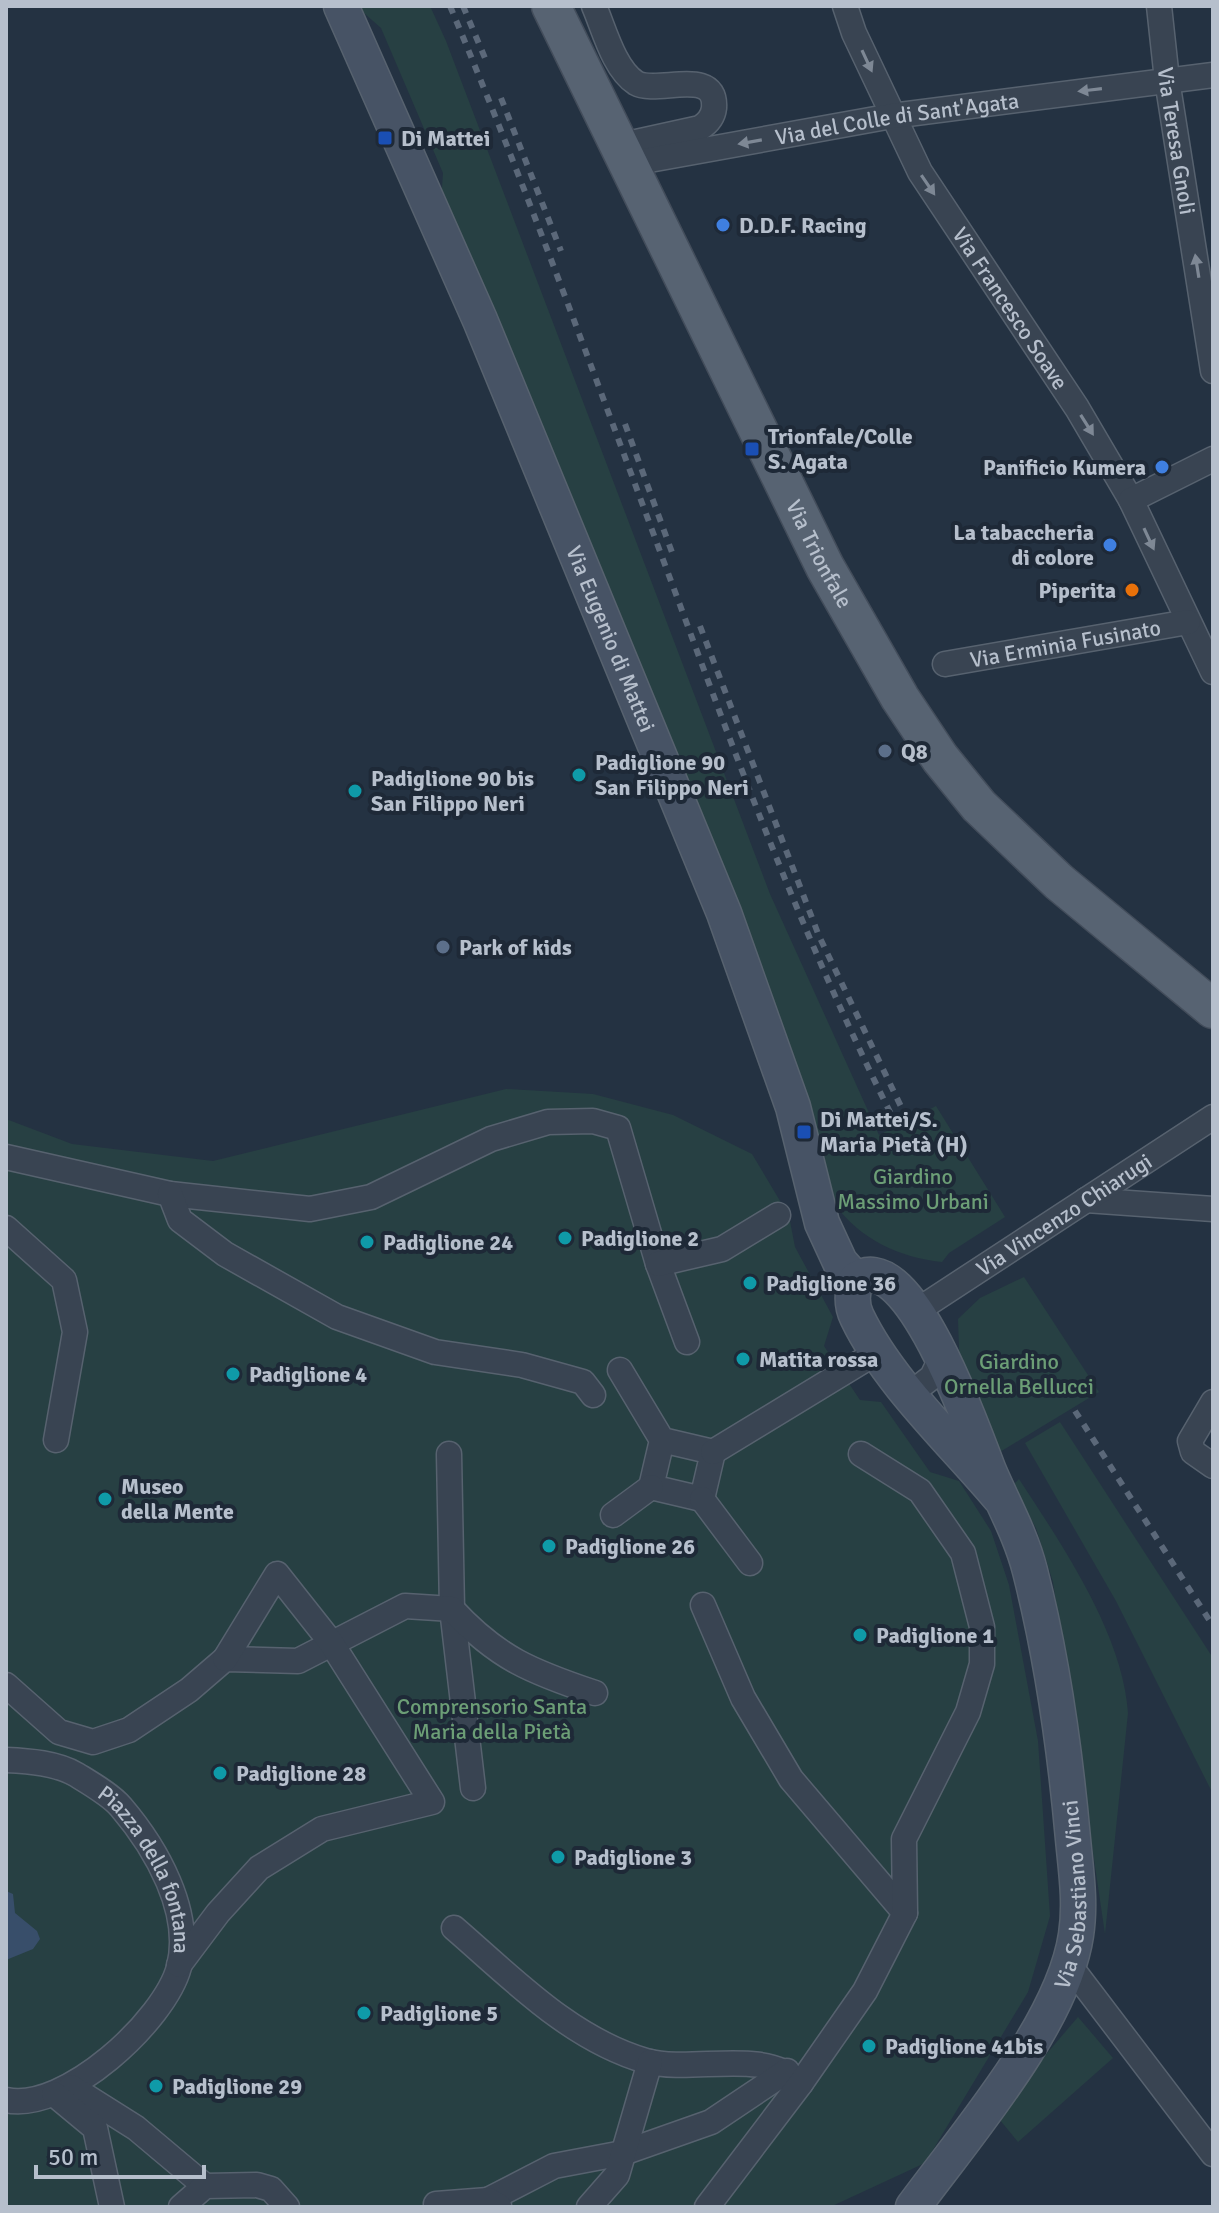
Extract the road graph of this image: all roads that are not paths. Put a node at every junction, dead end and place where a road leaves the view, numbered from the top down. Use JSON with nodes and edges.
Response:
{"nodes":[{"id":1,"x":341,"y":6,"type":"edge"},
{"id":2,"x":551,"y":6,"type":"edge"},
{"id":3,"x":594,"y":6,"type":"edge"},
{"id":4,"x":845,"y":6,"type":"edge"},
{"id":5,"x":1159,"y":6,"type":"edge"},
{"id":6,"x":1213,"y":75,"type":"edge"},
{"id":7,"x":1167,"y":80,"type":"junction"},
{"id":8,"x":892,"y":116,"type":"junction"},
{"id":9,"x":623,"y":155,"type":"junction"},
{"id":10,"x":1213,"y":371,"type":"edge"},
{"id":11,"x":1213,"y":459,"type":"edge"},
{"id":12,"x":1131,"y":500,"type":"junction"},
{"id":13,"x":1188,"y":622,"type":"junction"},
{"id":14,"x":945,"y":664,"type":"dead end"},
{"id":15,"x":1213,"y":672,"type":"edge"},
{"id":16,"x":1213,"y":1009,"type":"edge"},
{"id":17,"x":1213,"y":1117,"type":"edge"},
{"id":18,"x":6,"y":1157,"type":"edge"},
{"id":19,"x":1145,"y":1159,"type":"junction"},
{"id":20,"x":170,"y":1194,"type":"junction"},
{"id":21,"x":1086,"y":1200,"type":"junction"},
{"id":22,"x":1154,"y":1203,"type":"junction"},
{"id":23,"x":1213,"y":1209,"type":"edge"},
{"id":24,"x":778,"y":1215,"type":"dead end"},
{"id":25,"x":6,"y":1228,"type":"edge"},
{"id":26,"x":658,"y":1264,"type":"junction"},
{"id":27,"x":856,"y":1280,"type":"junction"},
{"id":28,"x":915,"y":1312,"type":"junction"},
{"id":29,"x":687,"y":1342,"type":"dead end"},
{"id":30,"x":879,"y":1351,"type":"junction"},
{"id":31,"x":943,"y":1354,"type":"junction"},
{"id":32,"x":620,"y":1370,"type":"dead end"},
{"id":33,"x":910,"y":1394,"type":"junction"},
{"id":34,"x":593,"y":1395,"type":"dead end"},
{"id":35,"x":1213,"y":1402,"type":"edge"},
{"id":36,"x":56,"y":1440,"type":"dead end"},
{"id":37,"x":662,"y":1440,"type":"junction"},
{"id":38,"x":713,"y":1452,"type":"junction"},
{"id":39,"x":449,"y":1454,"type":"dead end"},
{"id":40,"x":861,"y":1454,"type":"dead end"},
{"id":41,"x":1213,"y":1466,"type":"edge"},
{"id":42,"x":651,"y":1487,"type":"junction"},
{"id":43,"x":1000,"y":1498,"type":"junction"},
{"id":44,"x":702,"y":1499,"type":"junction"},
{"id":45,"x":613,"y":1515,"type":"dead end"},
{"id":46,"x":750,"y":1563,"type":"dead end"},
{"id":47,"x":703,"y":1605,"type":"dead end"},
{"id":48,"x":452,"y":1609,"type":"junction"},
{"id":49,"x":330,"y":1641,"type":"junction"},
{"id":50,"x":225,"y":1659,"type":"junction"},
{"id":51,"x":6,"y":1685,"type":"edge"},
{"id":52,"x":595,"y":1693,"type":"dead end"},
{"id":53,"x":93,"y":1742,"type":"junction"},
{"id":54,"x":6,"y":1760,"type":"edge"},
{"id":55,"x":74,"y":1773,"type":"junction"},
{"id":56,"x":473,"y":1788,"type":"dead end"},
{"id":57,"x":174,"y":1888,"type":"junction"},
{"id":58,"x":218,"y":1913,"type":"junction"},
{"id":59,"x":905,"y":1913,"type":"junction"},
{"id":60,"x":454,"y":1928,"type":"dead end"},
{"id":61,"x":179,"y":1965,"type":"junction"},
{"id":62,"x":1070,"y":1966,"type":"junction"},
{"id":63,"x":650,"y":2062,"type":"junction"},
{"id":64,"x":794,"y":2077,"type":"junction"},
{"id":65,"x":62,"y":2090,"type":"junction"},
{"id":66,"x":6,"y":2100,"type":"edge"},
{"id":67,"x":623,"y":2153,"type":"junction"},
{"id":68,"x":1213,"y":2154,"type":"edge"},
{"id":69,"x":205,"y":2186,"type":"junction"},
{"id":70,"x":436,"y":2204,"type":"dead end"},
{"id":71,"x":494,"y":2204,"type":"edge"},
{"id":72,"x":112,"y":2207,"type":"edge"},
{"id":73,"x":181,"y":2207,"type":"edge"},
{"id":74,"x":287,"y":2207,"type":"edge"},
{"id":75,"x":589,"y":2207,"type":"edge"},
{"id":76,"x":707,"y":2207,"type":"edge"},
{"id":77,"x":913,"y":2207,"type":"edge"}],
"edges":[{"from":1,"to":27,"type":"street","name":"Via Eugenio di Mattei"},
{"from":2,"to":9,"type":"main road","name":"Via Trionfale"},
{"from":3,"to":9,"type":"street"},
{"from":4,"to":8,"type":"street","name":"Via Francesco Soave","one_way":true},
{"from":5,"to":7,"type":"street","name":"Via Teresa Gnoli"},
{"from":6,"to":7,"type":"street","name":"Via del Colle di Sant'Agata"},
{"from":7,"to":8,"type":"street","name":"Via del Colle di Sant'Agata","one_way":true},
{"from":10,"to":7,"type":"street","name":"Via Teresa Gnoli","one_way":true},
{"from":8,"to":9,"type":"street","name":"Via del Colle di Sant'Agata","one_way":true},
{"from":8,"to":12,"type":"street","name":"Via Francesco Soave","one_way":true},
{"from":9,"to":16,"type":"main road","name":"Via Trionfale"},
{"from":11,"to":12,"type":"street"},
{"from":12,"to":13,"type":"street","name":"Via Francesco Soave","one_way":true},
{"from":13,"to":14,"type":"street","name":"Via Erminia Fusinato"},
{"from":13,"to":15,"type":"street","name":"Via Francesco Soave"},
{"from":17,"to":19,"type":"street","name":"Via Vincenzo Chiarugi"},
{"from":18,"to":20,"type":"street"},
{"from":19,"to":21,"type":"street","name":"Via Vincenzo Chiarugi"},
{"from":19,"to":22,"type":"street"},
{"from":20,"to":26,"type":"street"},
{"from":20,"to":34,"type":"street"},
{"from":21,"to":22,"type":"street"},
{"from":21,"to":28,"type":"street","name":"Via Vincenzo Chiarugi"},
{"from":22,"to":23,"type":"street"},
{"from":24,"to":26,"type":"street"},
{"from":25,"to":36,"type":"street"},
{"from":26,"to":29,"type":"street"},
{"from":27,"to":28,"type":"street","name":"Via Sebastiano Vinci"},
{"from":27,"to":30,"type":"street","name":"Via Sebastiano Vinci"},
{"from":28,"to":31,"type":"street","name":"Via Sebastiano Vinci"},
{"from":30,"to":33,"type":"street","name":"Via Sebastiano Vinci"},
{"from":30,"to":38,"type":"street"},
{"from":31,"to":33,"type":"street"},
{"from":31,"to":43,"type":"street","name":"Via Sebastiano Vinci"},
{"from":32,"to":37,"type":"street"},
{"from":33,"to":43,"type":"street","name":"Via Sebastiano Vinci"},
{"from":35,"to":41,"type":"street"},
{"from":37,"to":38,"type":"street"},
{"from":37,"to":42,"type":"street"},
{"from":38,"to":44,"type":"street"},
{"from":39,"to":48,"type":"street"},
{"from":40,"to":59,"type":"street"},
{"from":42,"to":44,"type":"street"},
{"from":42,"to":45,"type":"street"},
{"from":43,"to":62,"type":"street","name":"Via Sebastiano Vinci"},
{"from":44,"to":46,"type":"street"},
{"from":47,"to":59,"type":"street"},
{"from":48,"to":49,"type":"street"},
{"from":48,"to":52,"type":"street"},
{"from":48,"to":56,"type":"street"},
{"from":49,"to":50,"type":"street"},
{"from":49,"to":50,"type":"street"},
{"from":49,"to":58,"type":"street"},
{"from":50,"to":53,"type":"street"},
{"from":51,"to":53,"type":"street"},
{"from":53,"to":55,"type":"street"},
{"from":54,"to":55,"type":"street","name":"Piazza della fontana"},
{"from":55,"to":57,"type":"street","name":"Piazza della fontana"},
{"from":57,"to":58,"type":"street"},
{"from":57,"to":61,"type":"street","name":"Piazza della fontana"},
{"from":58,"to":61,"type":"street"},
{"from":59,"to":64,"type":"street"},
{"from":60,"to":63,"type":"street"},
{"from":61,"to":65,"type":"street","name":"Piazza della fontana"},
{"from":62,"to":68,"type":"street"},
{"from":62,"to":77,"type":"street","name":"Via Sebastiano Vinci"},
{"from":63,"to":64,"type":"street"},
{"from":63,"to":67,"type":"street"},
{"from":64,"to":67,"type":"street"},
{"from":64,"to":76,"type":"street"},
{"from":65,"to":66,"type":"street","name":"Piazza della fontana"},
{"from":65,"to":69,"type":"street"},
{"from":65,"to":72,"type":"street"},
{"from":67,"to":71,"type":"street"},
{"from":67,"to":75,"type":"street"},
{"from":69,"to":73,"type":"street"},
{"from":69,"to":74,"type":"street"},
{"from":70,"to":71,"type":"street"}]}
